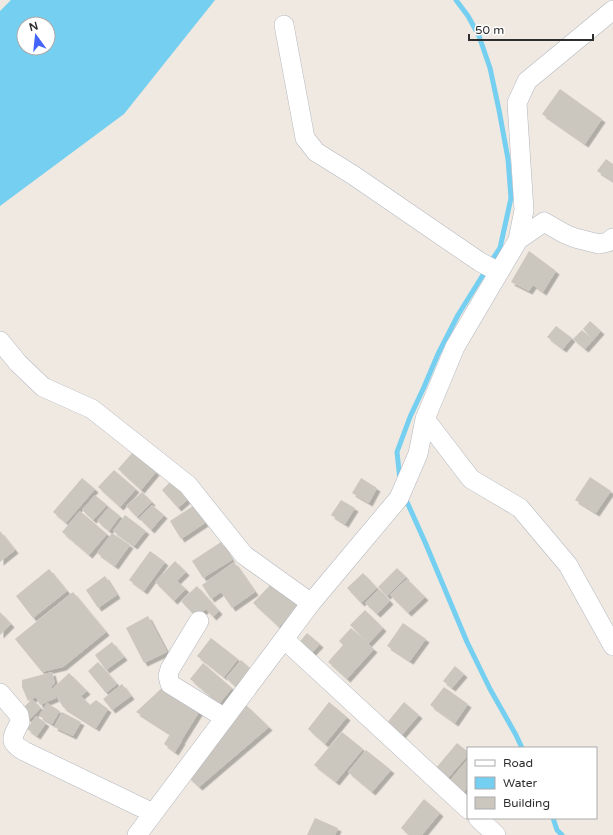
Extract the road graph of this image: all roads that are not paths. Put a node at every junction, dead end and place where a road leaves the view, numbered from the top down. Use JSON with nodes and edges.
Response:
{"nodes":[{"id":1,"x":613,"y":10,"type":"edge"},
{"id":2,"x":284,"y":25,"type":"dead end"},
{"id":3,"x":613,"y":238,"type":"edge"},
{"id":4,"x":518,"y":240,"type":"junction"},
{"id":5,"x":490,"y":267,"type":"junction"},
{"id":6,"x":0,"y":341,"type":"edge"},
{"id":7,"x":425,"y":419,"type":"junction"},
{"id":8,"x":312,"y":602,"type":"junction"},
{"id":9,"x":200,"y":620,"type":"dead end"},
{"id":10,"x":284,"y":639,"type":"junction"},
{"id":11,"x":613,"y":646,"type":"edge"},
{"id":12,"x":0,"y":693,"type":"edge"},
{"id":13,"x":225,"y":718,"type":"junction"},
{"id":14,"x":467,"y":808,"type":"edge"},
{"id":15,"x":153,"y":813,"type":"junction"},
{"id":16,"x":479,"y":819,"type":"edge"},
{"id":17,"x":136,"y":835,"type":"edge"},
{"id":18,"x":496,"y":835,"type":"edge"}],
"edges":[{"from":1,"to":4,"type":"street"},
{"from":2,"to":5,"type":"street"},
{"from":3,"to":4,"type":"street"},
{"from":4,"to":5,"type":"street"},
{"from":5,"to":7,"type":"street"},
{"from":6,"to":8,"type":"street"},
{"from":7,"to":8,"type":"street"},
{"from":7,"to":11,"type":"street"},
{"from":8,"to":10,"type":"street"},
{"from":9,"to":13,"type":"street"},
{"from":10,"to":13,"type":"street"},
{"from":10,"to":14,"type":"street"},
{"from":12,"to":15,"type":"street"},
{"from":13,"to":15,"type":"street"},
{"from":15,"to":17,"type":"street"},
{"from":16,"to":18,"type":"street"}]}
